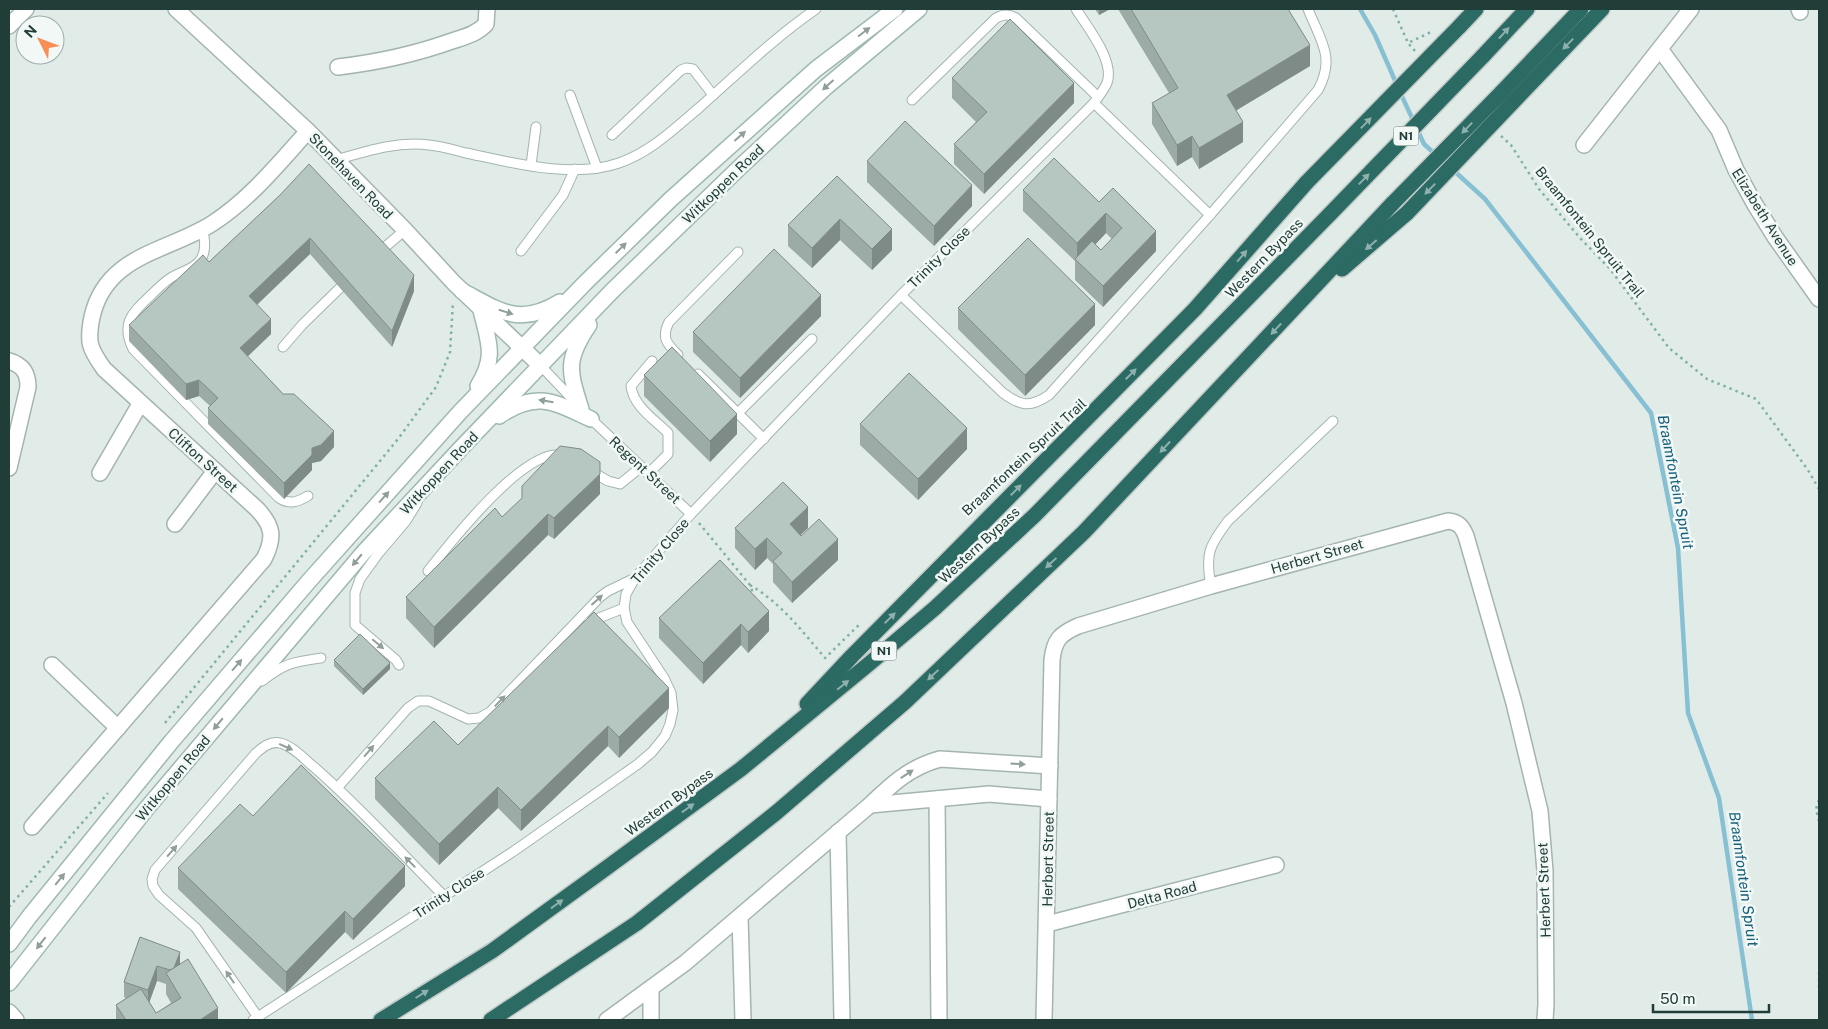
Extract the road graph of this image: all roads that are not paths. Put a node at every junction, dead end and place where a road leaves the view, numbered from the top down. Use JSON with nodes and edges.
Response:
{"nodes":[{"id":1,"x":26,"y":9,"type":"edge"},
{"id":2,"x":176,"y":9,"type":"edge"},
{"id":3,"x":486,"y":9,"type":"edge"},
{"id":4,"x":816,"y":9,"type":"edge"},
{"id":5,"x":895,"y":9,"type":"edge"},
{"id":6,"x":919,"y":9,"type":"edge"},
{"id":7,"x":1076,"y":9,"type":"edge"},
{"id":8,"x":1308,"y":9,"type":"edge"},
{"id":9,"x":1476,"y":9,"type":"edge"},
{"id":10,"x":1527,"y":9,"type":"edge"},
{"id":11,"x":1581,"y":9,"type":"edge"},
{"id":12,"x":1602,"y":9,"type":"edge"},
{"id":13,"x":1691,"y":9,"type":"edge"},
{"id":14,"x":192,"y":14,"type":"edge"},
{"id":15,"x":9,"y":26,"type":"edge"},
{"id":16,"x":1660,"y":49,"type":"junction"},
{"id":17,"x":338,"y":67,"type":"dead end"},
{"id":18,"x":570,"y":95,"type":"dead end"},
{"id":19,"x":713,"y":95,"type":"junction"},
{"id":20,"x":1506,"y":98,"type":"junction"},
{"id":21,"x":912,"y":100,"type":"dead end"},
{"id":22,"x":1096,"y":100,"type":"junction"},
{"id":23,"x":536,"y":127,"type":"dead end"},
{"id":24,"x":308,"y":131,"type":"junction"},
{"id":25,"x":612,"y":135,"type":"dead end"},
{"id":26,"x":1584,"y":145,"type":"dead end"},
{"id":27,"x":336,"y":160,"type":"junction"},
{"id":28,"x":531,"y":166,"type":"junction"},
{"id":29,"x":596,"y":168,"type":"junction"},
{"id":30,"x":575,"y":169,"type":"junction"},
{"id":31,"x":1210,"y":215,"type":"junction"},
{"id":32,"x":203,"y":229,"type":"junction"},
{"id":33,"x":405,"y":230,"type":"junction"},
{"id":34,"x":521,"y":251,"type":"dead end"},
{"id":35,"x":738,"y":252,"type":"dead end"},
{"id":36,"x":372,"y":259,"type":"edge"},
{"id":37,"x":352,"y":277,"type":"edge"},
{"id":38,"x":586,"y":282,"type":"junction"},
{"id":39,"x":458,"y":287,"type":"junction"},
{"id":40,"x":612,"y":291,"type":"junction"},
{"id":41,"x":901,"y":294,"type":"junction"},
{"id":42,"x":1819,"y":299,"type":"edge"},
{"id":43,"x":1300,"y":303,"type":"junction"},
{"id":44,"x":481,"y":310,"type":"junction"},
{"id":45,"x":812,"y":339,"type":"dead end"},
{"id":46,"x":283,"y":347,"type":"dead end"},
{"id":47,"x":522,"y":348,"type":"junction"},
{"id":48,"x":9,"y":361,"type":"edge"},
{"id":49,"x":652,"y":361,"type":"dead end"},
{"id":50,"x":541,"y":366,"type":"junction"},
{"id":51,"x":140,"y":404,"type":"junction"},
{"id":52,"x":460,"y":412,"type":"junction"},
{"id":53,"x":738,"y":413,"type":"junction"},
{"id":54,"x":586,"y":414,"type":"junction"},
{"id":55,"x":1332,"y":421,"type":"dead end"},
{"id":56,"x":764,"y":439,"type":"junction"},
{"id":57,"x":462,"y":447,"type":"junction"},
{"id":58,"x":641,"y":467,"type":"junction"},
{"id":59,"x":9,"y":468,"type":"edge"},
{"id":60,"x":215,"y":471,"type":"junction"},
{"id":61,"x":100,"y":473,"type":"dead end"},
{"id":62,"x":648,"y":474,"type":"junction"},
{"id":63,"x":425,"y":488,"type":"junction"},
{"id":64,"x":308,"y":496,"type":"dead end"},
{"id":65,"x":691,"y":514,"type":"junction"},
{"id":66,"x":175,"y":524,"type":"dead end"},
{"id":67,"x":428,"y":571,"type":"dead end"},
{"id":68,"x":634,"y":578,"type":"junction"},
{"id":69,"x":1211,"y":586,"type":"junction"},
{"id":70,"x":624,"y":608,"type":"junction"},
{"id":71,"x":566,"y":632,"type":"junction"},
{"id":72,"x":321,"y":658,"type":"dead end"},
{"id":73,"x":399,"y":665,"type":"dead end"},
{"id":74,"x":52,"y":666,"type":"dead end"},
{"id":75,"x":236,"y":703,"type":"junction"},
{"id":76,"x":118,"y":728,"type":"junction"},
{"id":77,"x":772,"y":742,"type":"junction"},
{"id":78,"x":1050,"y":766,"type":"junction"},
{"id":79,"x":337,"y":788,"type":"junction"},
{"id":80,"x":937,"y":799,"type":"junction"},
{"id":81,"x":1049,"y":799,"type":"junction"},
{"id":82,"x":870,"y":805,"type":"junction"},
{"id":83,"x":32,"y":827,"type":"dead end"},
{"id":84,"x":838,"y":832,"type":"junction"},
{"id":85,"x":1276,"y":865,"type":"dead end"},
{"id":86,"x":444,"y":896,"type":"junction"},
{"id":87,"x":29,"y":917,"type":"junction"},
{"id":88,"x":740,"y":918,"type":"junction"},
{"id":89,"x":1047,"y":924,"type":"junction"},
{"id":90,"x":9,"y":934,"type":"edge"},
{"id":91,"x":9,"y":944,"type":"edge"},
{"id":92,"x":9,"y":983,"type":"edge"},
{"id":93,"x":651,"y":990,"type":"junction"},
{"id":94,"x":9,"y":1012,"type":"edge"},
{"id":95,"x":255,"y":1019,"type":"edge"},
{"id":96,"x":16,"y":1020,"type":"edge"},
{"id":97,"x":381,"y":1020,"type":"edge"},
{"id":98,"x":490,"y":1020,"type":"edge"},
{"id":99,"x":607,"y":1020,"type":"edge"},
{"id":100,"x":650,"y":1020,"type":"edge"},
{"id":101,"x":743,"y":1020,"type":"edge"},
{"id":102,"x":842,"y":1020,"type":"edge"},
{"id":103,"x":939,"y":1020,"type":"edge"},
{"id":104,"x":1044,"y":1020,"type":"edge"},
{"id":105,"x":1545,"y":1020,"type":"edge"}],
"edges":[{"from":1,"to":15,"type":"street"},
{"from":2,"to":14,"type":"street","name":"Stonehaven Road"},
{"from":3,"to":17,"type":"street"},
{"from":4,"to":19,"type":"lane"},
{"from":38,"to":5,"type":"street","name":"Witkoppen Road","one_way":true},
{"from":6,"to":40,"type":"street","name":"Witkoppen Road","one_way":true},
{"from":7,"to":22,"type":"lane","name":"Trinity Close"},
{"from":8,"to":31,"type":"lane"},
{"from":77,"to":9,"type":"highway","one_way":true,"bridge":true},
{"from":77,"to":10,"type":"highway","name":"Western Bypass","number":"N1","one_way":true,"bridge":true},
{"from":11,"to":20,"type":"highway"},
{"from":12,"to":20,"type":"highway","one_way":true},
{"from":13,"to":16,"type":"street"},
{"from":14,"to":24,"type":"street","name":"Stonehaven Road"},
{"from":16,"to":26,"type":"street"},
{"from":16,"to":42,"type":"street","name":"Elizabeth Avenue"},
{"from":18,"to":29,"type":"lane"},
{"from":19,"to":25,"type":"lane"},
{"from":19,"to":29,"type":"lane"},
{"from":20,"to":43,"type":"highway","one_way":true,"bridge":true},
{"from":20,"to":43,"type":"highway","one_way":true,"bridge":true},
{"from":21,"to":22,"type":"lane"},
{"from":22,"to":31,"type":"lane"},
{"from":22,"to":41,"type":"lane","name":"Trinity Close"},
{"from":23,"to":28,"type":"lane"},
{"from":24,"to":27,"type":"street","name":"Stonehaven Road"},
{"from":24,"to":32,"type":"street","name":"Clifton Street"},
{"from":27,"to":28,"type":"lane"},
{"from":27,"to":33,"type":"street","name":"Stonehaven Road"},
{"from":28,"to":30,"type":"lane"},
{"from":29,"to":30,"type":"lane"},
{"from":30,"to":34,"type":"lane"},
{"from":31,"to":41,"type":"lane"},
{"from":32,"to":51,"type":"street","name":"Clifton Street"},
{"from":32,"to":64,"type":"lane"},
{"from":33,"to":36,"type":"lane"},
{"from":33,"to":39,"type":"street","name":"Stonehaven Road"},
{"from":35,"to":53,"type":"lane"},
{"from":37,"to":46,"type":"lane"},
{"from":39,"to":38,"type":"street","one_way":true},
{"from":38,"to":47,"type":"street","name":"Witkoppen Road"},
{"from":39,"to":44,"type":"street","name":"Stonehaven Road"},
{"from":40,"to":50,"type":"street","name":"Witkoppen Road"},
{"from":40,"to":54,"type":"street"},
{"from":41,"to":56,"type":"lane","name":"Trinity Close"},
{"from":43,"to":98,"type":"highway","one_way":true},
{"from":44,"to":47,"type":"street","name":"Stonehaven Road"},
{"from":44,"to":52,"type":"street"},
{"from":45,"to":53,"type":"lane"},
{"from":47,"to":50,"type":"street","name":"Stonehaven Road"},
{"from":47,"to":52,"type":"street","name":"Witkoppen Road"},
{"from":48,"to":59,"type":"street"},
{"from":49,"to":62,"type":"lane"},
{"from":50,"to":54,"type":"lane","name":"Regent Street"},
{"from":50,"to":57,"type":"street","name":"Witkoppen Road"},
{"from":51,"to":60,"type":"street","name":"Clifton Street"},
{"from":51,"to":61,"type":"street"},
{"from":87,"to":52,"type":"street","name":"Witkoppen Road","one_way":true},
{"from":53,"to":56,"type":"lane"},
{"from":54,"to":57,"type":"street","one_way":true},
{"from":54,"to":58,"type":"lane","name":"Regent Street"},
{"from":55,"to":69,"type":"lane"},
{"from":56,"to":65,"type":"lane","name":"Trinity Close"},
{"from":57,"to":63,"type":"street","name":"Witkoppen Road"},
{"from":58,"to":62,"type":"lane","name":"Regent Street"},
{"from":58,"to":67,"type":"lane"},
{"from":60,"to":66,"type":"street"},
{"from":60,"to":76,"type":"street","name":"Clifton Street"},
{"from":62,"to":65,"type":"lane","name":"Regent Street"},
{"from":63,"to":73,"type":"lane","one_way":true},
{"from":63,"to":75,"type":"street","name":"Witkoppen Road","one_way":true},
{"from":65,"to":68,"type":"lane","name":"Trinity Close"},
{"from":68,"to":70,"type":"lane","name":"Trinity Close"},
{"from":71,"to":68,"type":"lane","one_way":true},
{"from":69,"to":78,"type":"street","name":"Herbert Street"},
{"from":69,"to":105,"type":"street","name":"Herbert Street"},
{"from":70,"to":71,"type":"lane"},
{"from":70,"to":86,"type":"lane","name":"Trinity Close"},
{"from":79,"to":71,"type":"lane","one_way":true},
{"from":72,"to":75,"type":"lane"},
{"from":74,"to":76,"type":"street"},
{"from":75,"to":92,"type":"street","name":"Witkoppen Road","one_way":true},
{"from":76,"to":83,"type":"street","name":"Clifton Street"},
{"from":97,"to":77,"type":"highway","name":"Western Bypass","number":"N1","one_way":true},
{"from":78,"to":81,"type":"street","name":"Herbert Street"},
{"from":82,"to":78,"type":"street","one_way":true},
{"from":86,"to":79,"type":"lane","one_way":true},
{"from":95,"to":79,"type":"lane","one_way":true},
{"from":80,"to":81,"type":"street"},
{"from":80,"to":82,"type":"street"},
{"from":80,"to":103,"type":"street"},
{"from":81,"to":89,"type":"street","name":"Herbert Street"},
{"from":82,"to":84,"type":"street"},
{"from":84,"to":88,"type":"street"},
{"from":84,"to":102,"type":"street"},
{"from":85,"to":89,"type":"street","name":"Delta Road"},
{"from":86,"to":95,"type":"lane","name":"Trinity Close"},
{"from":87,"to":90,"type":"street"},
{"from":87,"to":91,"type":"street","name":"Witkoppen Road"},
{"from":88,"to":93,"type":"street"},
{"from":88,"to":101,"type":"street"},
{"from":89,"to":104,"type":"street","name":"Herbert Street"},
{"from":93,"to":99,"type":"street"},
{"from":93,"to":100,"type":"street"},
{"from":94,"to":96,"type":"street"}]}
